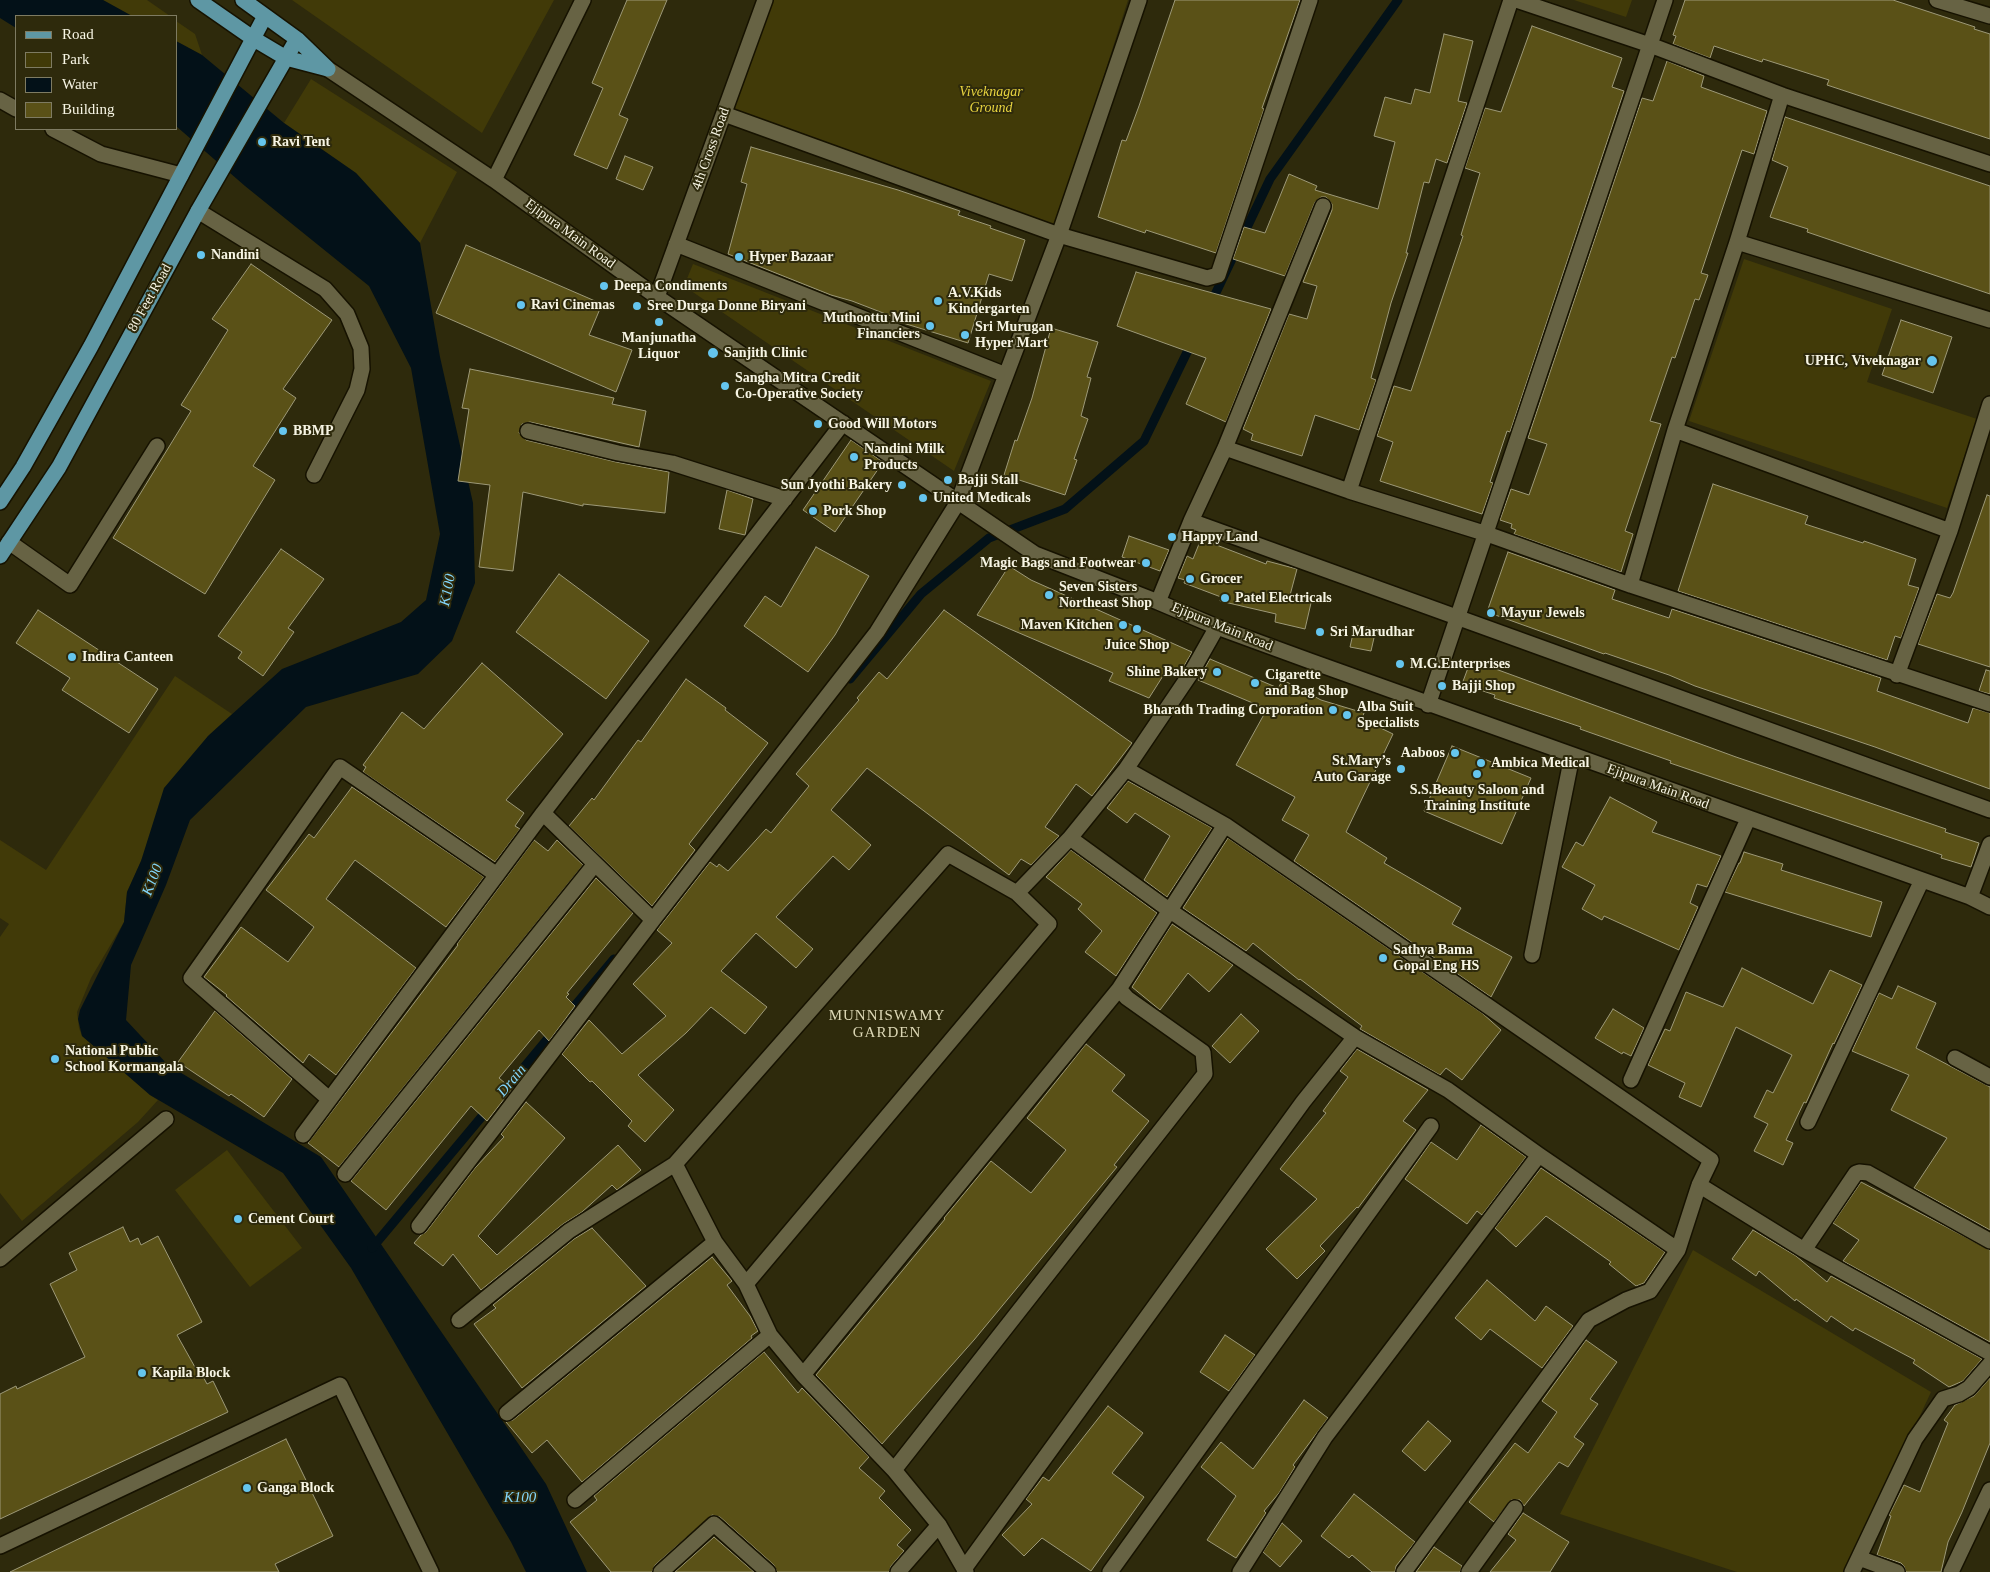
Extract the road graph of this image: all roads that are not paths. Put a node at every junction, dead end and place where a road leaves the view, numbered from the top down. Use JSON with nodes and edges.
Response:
{"nodes":[{"id":1,"x":198,"y":0,"type":"edge"},
{"id":2,"x":243,"y":0,"type":"edge"},
{"id":3,"x":584,"y":0,"type":"edge"},
{"id":4,"x":765,"y":0,"type":"edge"},
{"id":5,"x":1139,"y":0,"type":"edge"},
{"id":6,"x":1310,"y":0,"type":"edge"},
{"id":7,"x":1511,"y":0,"type":"edge"},
{"id":8,"x":1516,"y":0,"type":"edge"},
{"id":9,"x":1665,"y":0,"type":"edge"},
{"id":10,"x":1937,"y":0,"type":"edge"},
{"id":11,"x":265,"y":16,"type":"junction"},
{"id":12,"x":1990,"y":16,"type":"edge"},
{"id":13,"x":254,"y":39,"type":"junction"},
{"id":14,"x":297,"y":39,"type":"junction"},
{"id":15,"x":1650,"y":45,"type":"junction"},
{"id":16,"x":286,"y":58,"type":"junction"},
{"id":17,"x":328,"y":69,"type":"junction"},
{"id":18,"x":1782,"y":95,"type":"junction"},
{"id":19,"x":0,"y":100,"type":"edge"},
{"id":20,"x":15,"y":108,"type":"edge"},
{"id":21,"x":724,"y":114,"type":"junction"},
{"id":22,"x":55,"y":130,"type":"edge"},
{"id":23,"x":1990,"y":164,"type":"edge"},
{"id":24,"x":181,"y":175,"type":"junction"},
{"id":25,"x":494,"y":180,"type":"junction"},
{"id":26,"x":1323,"y":206,"type":"dead end"},
{"id":27,"x":198,"y":211,"type":"junction"},
{"id":28,"x":1059,"y":235,"type":"junction"},
{"id":29,"x":1737,"y":242,"type":"junction"},
{"id":30,"x":676,"y":244,"type":"junction"},
{"id":31,"x":658,"y":297,"type":"junction"},
{"id":32,"x":1990,"y":320,"type":"edge"},
{"id":33,"x":1006,"y":375,"type":"junction"},
{"id":34,"x":1990,"y":404,"type":"edge"},
{"id":35,"x":843,"y":424,"type":"junction"},
{"id":36,"x":1675,"y":430,"type":"junction"},
{"id":37,"x":528,"y":431,"type":"dead end"},
{"id":38,"x":157,"y":446,"type":"dead end"},
{"id":39,"x":1225,"y":448,"type":"junction"},
{"id":40,"x":314,"y":475,"type":"dead end"},
{"id":41,"x":1349,"y":491,"type":"junction"},
{"id":42,"x":785,"y":498,"type":"junction"},
{"id":43,"x":0,"y":502,"type":"edge"},
{"id":44,"x":958,"y":502,"type":"junction"},
{"id":45,"x":1192,"y":521,"type":"junction"},
{"id":46,"x":1950,"y":531,"type":"junction"},
{"id":47,"x":1487,"y":534,"type":"junction"},
{"id":48,"x":9,"y":542,"type":"junction"},
{"id":49,"x":0,"y":556,"type":"edge"},
{"id":50,"x":1630,"y":585,"type":"junction"},
{"id":51,"x":1158,"y":602,"type":"junction"},
{"id":52,"x":1458,"y":618,"type":"junction"},
{"id":53,"x":1217,"y":627,"type":"junction"},
{"id":54,"x":1898,"y":675,"type":"junction"},
{"id":55,"x":1428,"y":704,"type":"junction"},
{"id":56,"x":1990,"y":704,"type":"edge"},
{"id":57,"x":1572,"y":756,"type":"junction"},
{"id":58,"x":1126,"y":769,"type":"junction"},
{"id":59,"x":1990,"y":810,"type":"edge"},
{"id":60,"x":543,"y":813,"type":"junction"},
{"id":61,"x":1748,"y":819,"type":"junction"},
{"id":62,"x":1225,"y":825,"type":"junction"},
{"id":63,"x":1070,"y":838,"type":"junction"},
{"id":64,"x":1990,"y":844,"type":"edge"},
{"id":65,"x":595,"y":864,"type":"junction"},
{"id":66,"x":496,"y":875,"type":"junction"},
{"id":67,"x":1922,"y":880,"type":"junction"},
{"id":68,"x":1017,"y":894,"type":"junction"},
{"id":69,"x":1970,"y":897,"type":"junction"},
{"id":70,"x":1990,"y":907,"type":"edge"},
{"id":71,"x":1169,"y":910,"type":"junction"},
{"id":72,"x":653,"y":920,"type":"junction"},
{"id":73,"x":1532,"y":955,"type":"dead end"},
{"id":74,"x":1119,"y":990,"type":"junction"},
{"id":75,"x":1355,"y":1037,"type":"junction"},
{"id":76,"x":1955,"y":1058,"type":"dead end"},
{"id":77,"x":1990,"y":1077,"type":"edge"},
{"id":78,"x":1631,"y":1080,"type":"dead end"},
{"id":79,"x":329,"y":1099,"type":"junction"},
{"id":80,"x":166,"y":1119,"type":"dead end"},
{"id":81,"x":1808,"y":1122,"type":"dead end"},
{"id":82,"x":1431,"y":1126,"type":"dead end"},
{"id":83,"x":303,"y":1135,"type":"dead end"},
{"id":84,"x":1539,"y":1155,"type":"junction"},
{"id":85,"x":676,"y":1164,"type":"junction"},
{"id":86,"x":345,"y":1174,"type":"dead end"},
{"id":87,"x":1699,"y":1185,"type":"junction"},
{"id":88,"x":418,"y":1226,"type":"dead end"},
{"id":89,"x":1990,"y":1241,"type":"edge"},
{"id":90,"x":715,"y":1242,"type":"junction"},
{"id":91,"x":1678,"y":1250,"type":"junction"},
{"id":92,"x":1804,"y":1250,"type":"junction"},
{"id":93,"x":0,"y":1259,"type":"edge"},
{"id":94,"x":746,"y":1284,"type":"junction"},
{"id":95,"x":459,"y":1320,"type":"dead end"},
{"id":96,"x":770,"y":1335,"type":"junction"},
{"id":97,"x":1990,"y":1353,"type":"edge"},
{"id":98,"x":1990,"y":1364,"type":"edge"},
{"id":99,"x":803,"y":1375,"type":"junction"},
{"id":100,"x":507,"y":1413,"type":"dead end"},
{"id":101,"x":894,"y":1470,"type":"junction"},
{"id":102,"x":1990,"y":1490,"type":"edge"},
{"id":103,"x":575,"y":1500,"type":"dead end"},
{"id":104,"x":1515,"y":1508,"type":"dead end"},
{"id":105,"x":939,"y":1524,"type":"junction"},
{"id":106,"x":0,"y":1546,"type":"edge"},
{"id":107,"x":1859,"y":1558,"type":"junction"},
{"id":108,"x":965,"y":1570,"type":"edge"},
{"id":109,"x":765,"y":1571,"type":"edge"},
{"id":110,"x":431,"y":1572,"type":"edge"},
{"id":111,"x":661,"y":1572,"type":"edge"},
{"id":112,"x":898,"y":1572,"type":"edge"},
{"id":113,"x":1110,"y":1572,"type":"edge"},
{"id":114,"x":1240,"y":1572,"type":"edge"},
{"id":115,"x":1404,"y":1572,"type":"edge"},
{"id":116,"x":1469,"y":1572,"type":"edge"},
{"id":117,"x":1852,"y":1572,"type":"edge"},
{"id":118,"x":1897,"y":1572,"type":"edge"},
{"id":119,"x":1951,"y":1572,"type":"edge"}],
"edges":[{"from":1,"to":13,"type":"main road","name":"Ejipura Main Road"},
{"from":2,"to":11,"type":"main road","name":"Ejipura Main Road"},
{"from":3,"to":25,"type":"street"},
{"from":4,"to":21,"type":"street","name":"4th Cross Road"},
{"from":5,"to":28,"type":"street"},
{"from":6,"to":28,"type":"street"},
{"from":7,"to":41,"type":"street"},
{"from":8,"to":15,"type":"street"},
{"from":9,"to":15,"type":"street"},
{"from":10,"to":12,"type":"street"},
{"from":11,"to":13,"type":"main road"},
{"from":11,"to":14,"type":"main road","name":"Ejipura Main Road"},
{"from":13,"to":16,"type":"main road","name":"Ejipura Main Road"},
{"from":13,"to":24,"type":"main road"},
{"from":14,"to":16,"type":"main road","name":"80 Feet Road"},
{"from":14,"to":17,"type":"main road","name":"Ejipura Main Road"},
{"from":15,"to":18,"type":"street"},
{"from":15,"to":47,"type":"street"},
{"from":16,"to":17,"type":"main road","name":"Ejipura Main Road"},
{"from":16,"to":27,"type":"main road","name":"80 Feet Road"},
{"from":17,"to":25,"type":"street","name":"Ejipura Main Road"},
{"from":18,"to":23,"type":"street"},
{"from":18,"to":29,"type":"street"},
{"from":19,"to":20,"type":"street"},
{"from":21,"to":28,"type":"street"},
{"from":21,"to":30,"type":"street","name":"4th Cross Road"},
{"from":22,"to":24,"type":"street"},
{"from":24,"to":43,"type":"main road"},
{"from":25,"to":31,"type":"street","name":"Ejipura Main Road"},
{"from":26,"to":39,"type":"street"},
{"from":27,"to":40,"type":"street"},
{"from":27,"to":48,"type":"main road","name":"80 Feet Road"},
{"from":28,"to":33,"type":"street"},
{"from":29,"to":32,"type":"street"},
{"from":29,"to":36,"type":"street"},
{"from":30,"to":31,"type":"street","name":"4th Cross Road"},
{"from":30,"to":33,"type":"street"},
{"from":31,"to":35,"type":"street","name":"Ejipura Main Road"},
{"from":33,"to":44,"type":"street"},
{"from":34,"to":46,"type":"street"},
{"from":35,"to":42,"type":"street"},
{"from":35,"to":44,"type":"street","name":"Ejipura Main Road"},
{"from":36,"to":46,"type":"street"},
{"from":36,"to":50,"type":"street"},
{"from":37,"to":42,"type":"street"},
{"from":38,"to":48,"type":"street"},
{"from":39,"to":41,"type":"street"},
{"from":39,"to":45,"type":"street"},
{"from":41,"to":47,"type":"street"},
{"from":42,"to":60,"type":"street"},
{"from":44,"to":51,"type":"street","name":"Ejipura Main Road"},
{"from":44,"to":72,"type":"street"},
{"from":45,"to":51,"type":"street"},
{"from":45,"to":52,"type":"street"},
{"from":46,"to":54,"type":"street"},
{"from":47,"to":50,"type":"street"},
{"from":47,"to":52,"type":"street"},
{"from":48,"to":49,"type":"main road","name":"80 Feet Road"},
{"from":50,"to":54,"type":"street"},
{"from":51,"to":53,"type":"street","name":"Ejipura Main Road"},
{"from":52,"to":55,"type":"street"},
{"from":52,"to":59,"type":"street"},
{"from":53,"to":55,"type":"street","name":"Ejipura Main Road"},
{"from":53,"to":58,"type":"street"},
{"from":54,"to":56,"type":"street"},
{"from":55,"to":57,"type":"street","name":"Ejipura Main Road"},
{"from":57,"to":61,"type":"street","name":"Ejipura Main Road"},
{"from":57,"to":73,"type":"street"},
{"from":58,"to":62,"type":"street"},
{"from":58,"to":63,"type":"street"},
{"from":60,"to":65,"type":"street"},
{"from":60,"to":66,"type":"street"},
{"from":61,"to":67,"type":"street","name":"Ejipura Main Road"},
{"from":61,"to":78,"type":"street"},
{"from":62,"to":71,"type":"street"},
{"from":62,"to":87,"type":"street"},
{"from":63,"to":68,"type":"street"},
{"from":63,"to":71,"type":"street"},
{"from":64,"to":69,"type":"street"},
{"from":65,"to":72,"type":"street"},
{"from":65,"to":86,"type":"street"},
{"from":66,"to":79,"type":"street"},
{"from":66,"to":79,"type":"street"},
{"from":67,"to":69,"type":"street","name":"Ejipura Main Road"},
{"from":67,"to":81,"type":"street"},
{"from":68,"to":85,"type":"street"},
{"from":68,"to":94,"type":"street"},
{"from":69,"to":70,"type":"street","name":"Ejipura Main Road"},
{"from":71,"to":74,"type":"street"},
{"from":71,"to":75,"type":"street"},
{"from":72,"to":88,"type":"street"},
{"from":74,"to":99,"type":"street"},
{"from":74,"to":101,"type":"street"},
{"from":75,"to":84,"type":"street"},
{"from":75,"to":108,"type":"street"},
{"from":76,"to":77,"type":"street"},
{"from":79,"to":83,"type":"street"},
{"from":80,"to":93,"type":"street"},
{"from":82,"to":113,"type":"street"},
{"from":84,"to":91,"type":"street"},
{"from":84,"to":114,"type":"street"},
{"from":85,"to":90,"type":"street"},
{"from":85,"to":95,"type":"street"},
{"from":87,"to":91,"type":"street"},
{"from":87,"to":92,"type":"street"},
{"from":89,"to":92,"type":"street"},
{"from":90,"to":94,"type":"street"},
{"from":90,"to":100,"type":"street"},
{"from":91,"to":115,"type":"street"},
{"from":92,"to":97,"type":"street"},
{"from":94,"to":96,"type":"street"},
{"from":96,"to":99,"type":"street"},
{"from":96,"to":103,"type":"street"},
{"from":98,"to":107,"type":"street"},
{"from":99,"to":101,"type":"street"},
{"from":101,"to":105,"type":"street"},
{"from":102,"to":119,"type":"street"},
{"from":104,"to":116,"type":"street"},
{"from":105,"to":108,"type":"street"},
{"from":105,"to":112,"type":"street"},
{"from":106,"to":110,"type":"street"},
{"from":107,"to":117,"type":"street"},
{"from":107,"to":118,"type":"street"},
{"from":109,"to":111,"type":"street"}]}
